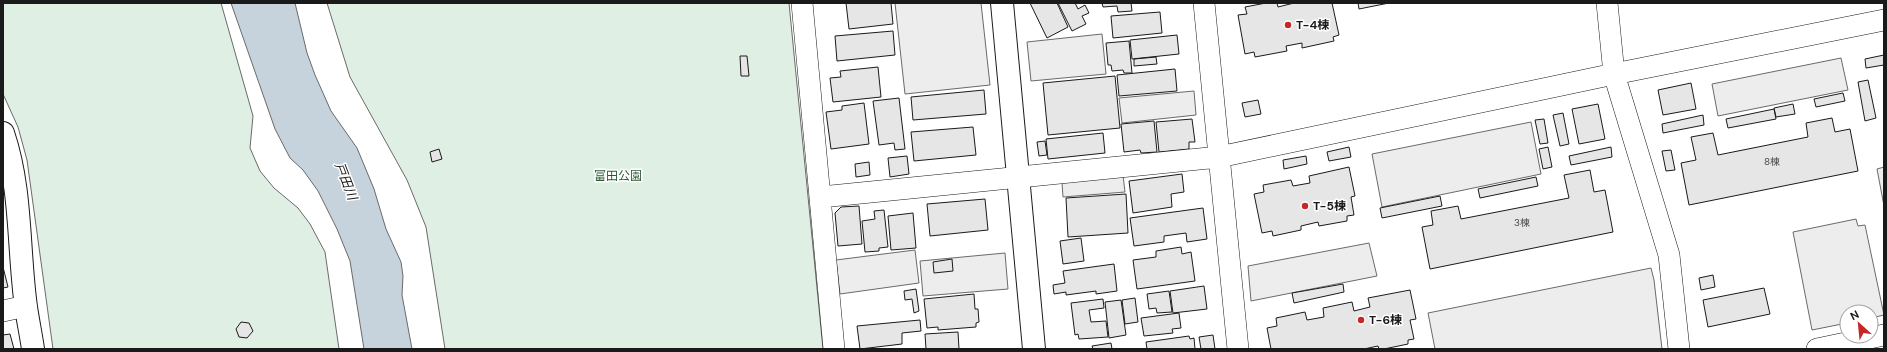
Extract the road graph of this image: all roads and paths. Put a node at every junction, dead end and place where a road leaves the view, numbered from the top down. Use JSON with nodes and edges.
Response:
{"nodes":[{"id":1,"x":802,"y":3,"type":"edge"},
{"id":2,"x":1002,"y":3,"type":"edge"},
{"id":3,"x":1204,"y":3,"type":"edge"},
{"id":4,"x":1607,"y":3,"type":"edge"},
{"id":5,"x":1884,"y":20,"type":"edge"},
{"id":6,"x":1614,"y":74,"type":"junction"},
{"id":7,"x":3,"y":133,"type":"edge"},
{"id":8,"x":1219,"y":157,"type":"junction"},
{"id":9,"x":7,"y":163,"type":"edge"},
{"id":10,"x":1019,"y":178,"type":"junction"},
{"id":11,"x":821,"y":197,"type":"junction"},
{"id":12,"x":26,"y":306,"type":"junction"},
{"id":13,"x":3,"y":311,"type":"edge"},
{"id":14,"x":1884,"y":335,"type":"edge"},
{"id":15,"x":33,"y":349,"type":"edge"},
{"id":16,"x":834,"y":349,"type":"edge"},
{"id":17,"x":1034,"y":349,"type":"edge"},
{"id":18,"x":1238,"y":349,"type":"edge"},
{"id":19,"x":1679,"y":349,"type":"edge"},
{"id":20,"x":1817,"y":349,"type":"edge"}],
"edges":[{"from":1,"to":11,"type":"street"},
{"from":2,"to":10,"type":"street"},
{"from":3,"to":8,"type":"street"},
{"from":4,"to":6,"type":"street"},
{"from":5,"to":6,"type":"street"},
{"from":6,"to":8,"type":"street"},
{"from":6,"to":19,"type":"street"},
{"from":7,"to":9,"type":"street"},
{"from":8,"to":10,"type":"street"},
{"from":8,"to":18,"type":"street"},
{"from":9,"to":12,"type":"street"},
{"from":10,"to":11,"type":"street"},
{"from":10,"to":17,"type":"street"},
{"from":11,"to":16,"type":"street"},
{"from":12,"to":13,"type":"street"},
{"from":12,"to":15,"type":"street"},
{"from":14,"to":20,"type":"street"}]}
